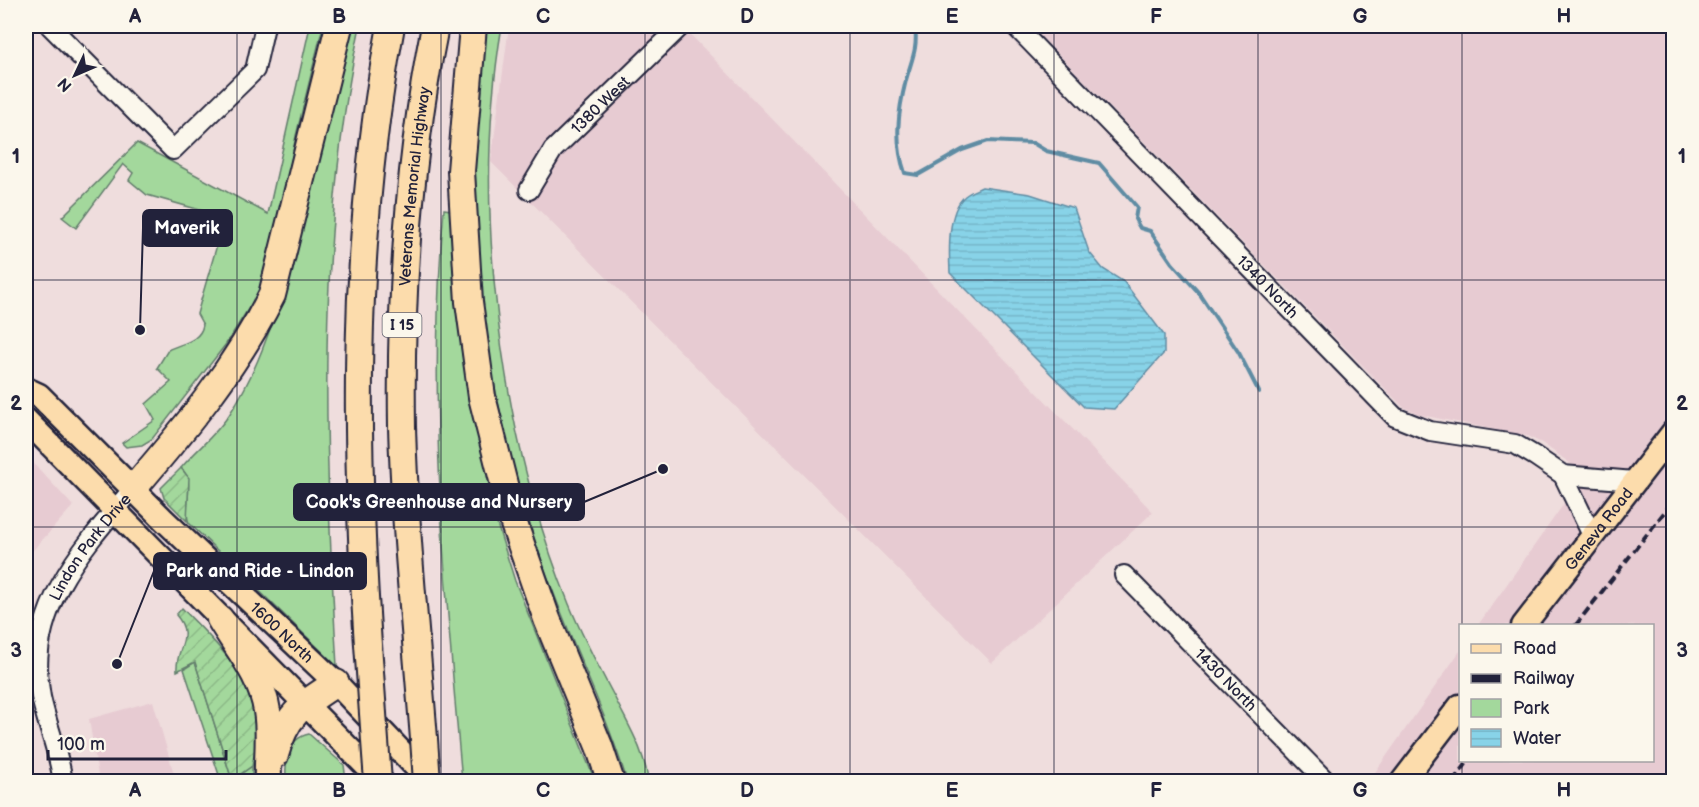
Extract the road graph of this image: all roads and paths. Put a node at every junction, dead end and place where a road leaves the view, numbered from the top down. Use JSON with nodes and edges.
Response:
{"nodes":[{"id":1,"x":50,"y":26,"type":"edge"},
{"id":2,"x":339,"y":26,"type":"edge"},
{"id":3,"x":391,"y":26,"type":"edge"},
{"id":4,"x":435,"y":26,"type":"edge"},
{"id":5,"x":472,"y":26,"type":"edge"},
{"id":6,"x":681,"y":26,"type":"edge"},
{"id":7,"x":1015,"y":26,"type":"edge"},
{"id":8,"x":261,"y":28,"type":"edge"},
{"id":9,"x":530,"y":190,"type":"dead end"},
{"id":10,"x":26,"y":389,"type":"edge"},
{"id":11,"x":26,"y":420,"type":"edge"},
{"id":12,"x":1674,"y":431,"type":"edge"},
{"id":13,"x":1563,"y":475,"type":"junction"},
{"id":14,"x":1634,"y":481,"type":"junction"},
{"id":15,"x":133,"y":489,"type":"junction"},
{"id":16,"x":113,"y":512,"type":"junction"},
{"id":17,"x":1592,"y":535,"type":"junction"},
{"id":18,"x":1124,"y":575,"type":"dead end"},
{"id":19,"x":220,"y":619,"type":"junction"},
{"id":20,"x":1524,"y":624,"type":"edge"},
{"id":21,"x":336,"y":683,"type":"junction"},
{"id":22,"x":306,"y":703,"type":"junction"},
{"id":23,"x":1459,"y":709,"type":"edge"},
{"id":24,"x":63,"y":782,"type":"edge"},
{"id":25,"x":268,"y":782,"type":"edge"},
{"id":26,"x":380,"y":782,"type":"edge"},
{"id":27,"x":429,"y":782,"type":"edge"},
{"id":28,"x":611,"y":782,"type":"edge"},
{"id":29,"x":1327,"y":782,"type":"edge"},
{"id":30,"x":1402,"y":782,"type":"edge"}],
"edges":[{"from":1,"to":8,"type":"street"},
{"from":2,"to":15,"type":"highway"},
{"from":3,"to":26,"type":"highway","number":"I 15","bridge":true},
{"from":4,"to":27,"type":"highway","name":"Veterans Memorial Highway","number":"I 15","bridge":true},
{"from":5,"to":28,"type":"highway"},
{"from":6,"to":9,"type":"street","name":"1380 West"},
{"from":7,"to":13,"type":"street","name":"1340 North"},
{"from":10,"to":15,"type":"main road","name":"1600 North"},
{"from":11,"to":16,"type":"main road","name":"1600 North"},
{"from":12,"to":14,"type":"main road","name":"Geneva Road"},
{"from":13,"to":14,"type":"street"},
{"from":13,"to":17,"type":"street"},
{"from":14,"to":17,"type":"main road","name":"Geneva Road"},
{"from":15,"to":16,"type":"street","name":"Lindon Park Drive"},
{"from":15,"to":21,"type":"main road","name":"1600 North"},
{"from":16,"to":19,"type":"main road","name":"1600 North"},
{"from":16,"to":24,"type":"street","name":"Lindon Park Drive"},
{"from":17,"to":20,"type":"main road","name":"Geneva Road"},
{"from":18,"to":29,"type":"street","name":"1430 North"},
{"from":19,"to":22,"type":"main road","name":"1600 North"},
{"from":19,"to":25,"type":"highway"},
{"from":21,"to":22,"type":"highway"},
{"from":21,"to":27,"type":"main road","name":"1600 North"},
{"from":22,"to":25,"type":"highway"},
{"from":22,"to":26,"type":"main road","name":"1600 North"},
{"from":23,"to":30,"type":"main road"}]}
